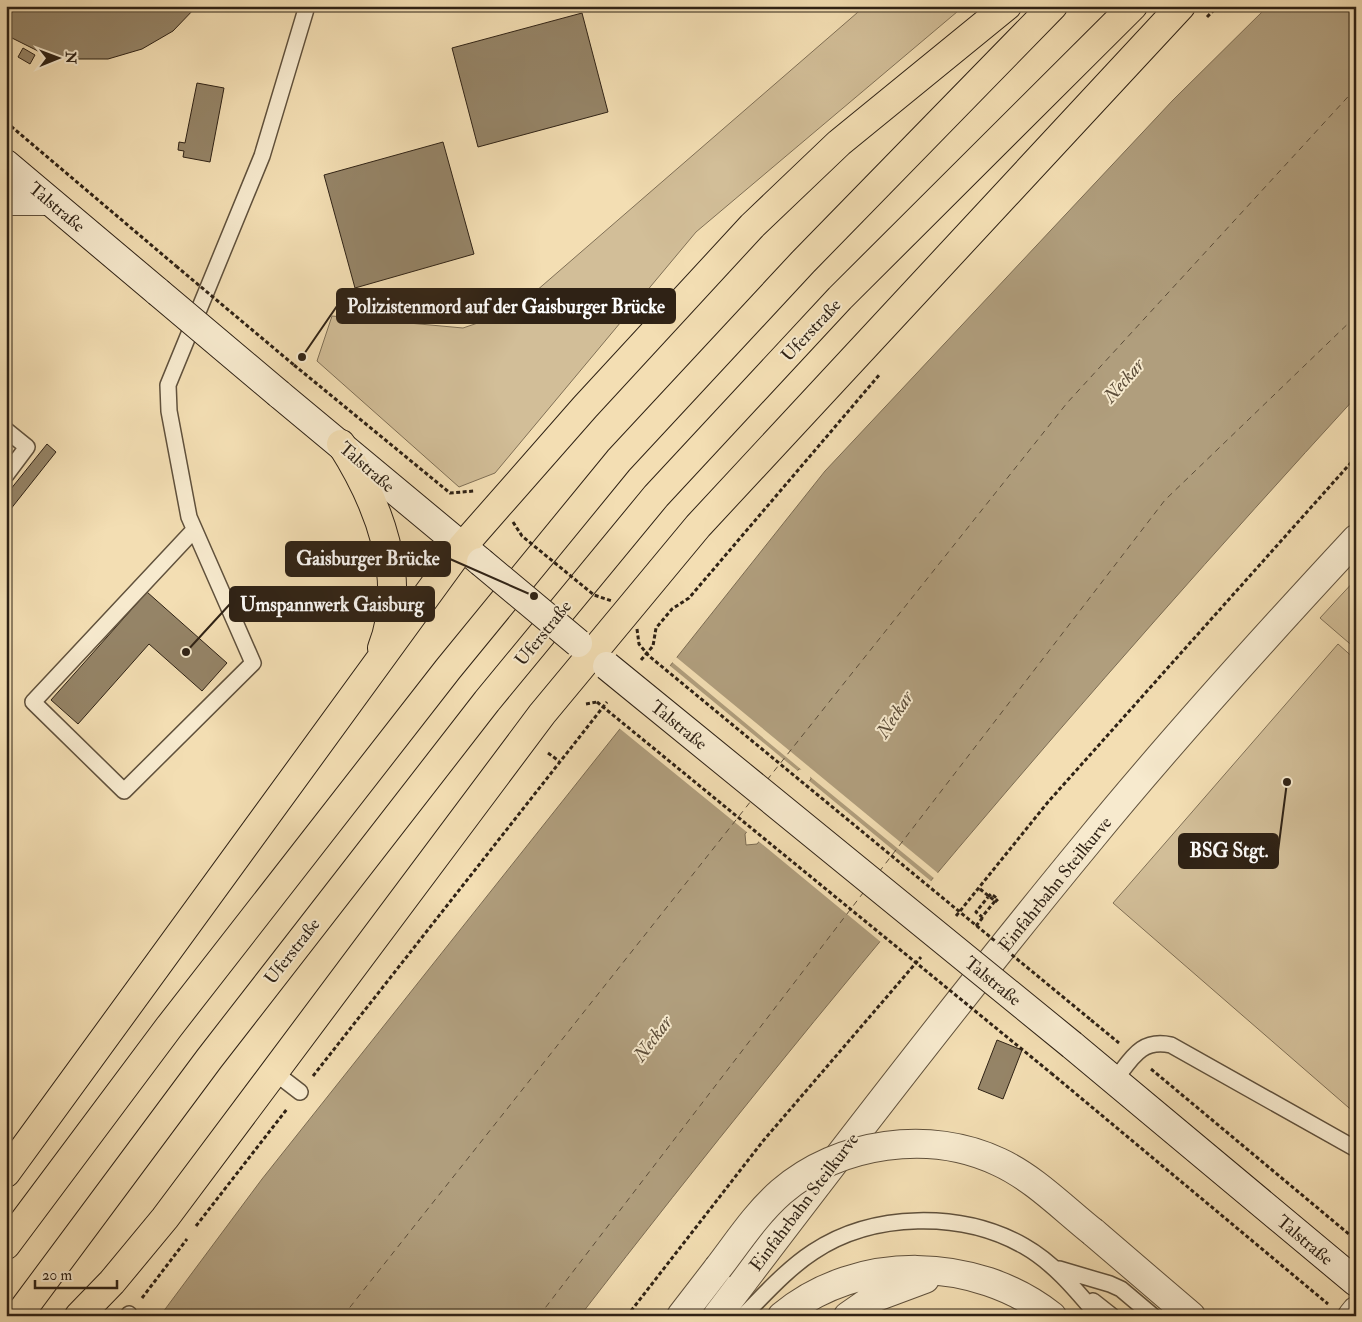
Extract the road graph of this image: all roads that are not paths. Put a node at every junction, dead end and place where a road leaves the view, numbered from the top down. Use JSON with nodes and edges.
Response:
{"nodes":[{"id":1,"x":306,"y":6,"type":"edge"},
{"id":2,"x":1007,"y":6,"type":"edge"},
{"id":3,"x":1053,"y":6,"type":"edge"},
{"id":4,"x":1133,"y":6,"type":"edge"},
{"id":5,"x":1181,"y":6,"type":"edge"},
{"id":6,"x":6,"y":164,"type":"edge"},
{"id":7,"x":49,"y":200,"type":"junction"},
{"id":8,"x":6,"y":201,"type":"edge"},
{"id":9,"x":6,"y":430,"type":"edge"},
{"id":10,"x":341,"y":444,"type":"junction"},
{"id":11,"x":6,"y":475,"type":"edge"},
{"id":12,"x":194,"y":530,"type":"junction"},
{"id":13,"x":1356,"y":539,"type":"edge"},
{"id":14,"x":472,"y":555,"type":"junction"},
{"id":15,"x":592,"y":654,"type":"junction"},
{"id":16,"x":377,"y":662,"type":"junction"},
{"id":17,"x":274,"y":1072,"type":"junction"},
{"id":18,"x":1114,"y":1081,"type":"junction"},
{"id":19,"x":300,"y":1092,"type":"road end"},
{"id":20,"x":1356,"y":1149,"type":"edge"},
{"id":21,"x":6,"y":1173,"type":"edge"},
{"id":22,"x":6,"y":1245,"type":"edge"},
{"id":23,"x":1055,"y":1268,"type":"junction"},
{"id":24,"x":956,"y":1272,"type":"junction"},
{"id":25,"x":1068,"y":1282,"type":"junction"},
{"id":26,"x":1356,"y":1282,"type":"edge"},
{"id":27,"x":1356,"y":1311,"type":"edge"},
{"id":28,"x":18,"y":1316,"type":"edge"},
{"id":29,"x":79,"y":1316,"type":"edge"},
{"id":30,"x":681,"y":1316,"type":"edge"},
{"id":31,"x":717,"y":1316,"type":"edge"},
{"id":32,"x":743,"y":1316,"type":"edge"},
{"id":33,"x":782,"y":1316,"type":"edge"},
{"id":34,"x":848,"y":1316,"type":"edge"},
{"id":35,"x":1052,"y":1316,"type":"edge"},
{"id":36,"x":1098,"y":1316,"type":"edge"},
{"id":37,"x":1112,"y":1316,"type":"edge"},
{"id":38,"x":1153,"y":1316,"type":"edge"},
{"id":39,"x":1191,"y":1316,"type":"edge"},
{"id":40,"x":1352,"y":1316,"type":"edge"}],
"edges":[{"from":1,"to":12,"type":"lane"},
{"from":2,"to":14,"type":"highway"},
{"from":3,"to":22,"type":"highway"},
{"from":4,"to":28,"type":"highway","name":"Uferstraße"},
{"from":5,"to":15,"type":"highway"},
{"from":6,"to":7,"type":"street","name":"Talstraße"},
{"from":7,"to":8,"type":"street"},
{"from":7,"to":10,"type":"street","name":"Talstraße","bridge":true},
{"from":9,"to":11,"type":"lane"},
{"from":10,"to":14,"type":"street","name":"Talstraße"},
{"from":10,"to":16,"type":"highway"},
{"from":12,"to":12,"type":"lane"},
{"from":13,"to":31,"type":"street","name":"Einfahrbahn Steilkurve"},
{"from":14,"to":15,"type":"street","name":"Talstraße","bridge":true},
{"from":14,"to":16,"type":"highway"},
{"from":15,"to":17,"type":"highway"},
{"from":15,"to":18,"type":"street","name":"Talstraße","bridge":true},
{"from":16,"to":21,"type":"highway"},
{"from":17,"to":19,"type":"lane"},
{"from":17,"to":29,"type":"highway"},
{"from":18,"to":20,"type":"lane"},
{"from":18,"to":26,"type":"street","name":"Talstraße"},
{"from":23,"to":25,"type":"lane"},
{"from":23,"to":32,"type":"lane"},
{"from":23,"to":38,"type":"lane"},
{"from":24,"to":33,"type":"street"},
{"from":24,"to":34,"type":"street"},
{"from":24,"to":35,"type":"street"},
{"from":25,"to":36,"type":"lane"},
{"from":25,"to":37,"type":"lane"},
{"from":27,"to":40,"type":"street"},
{"from":30,"to":39,"type":"street","bridge":true}]}
